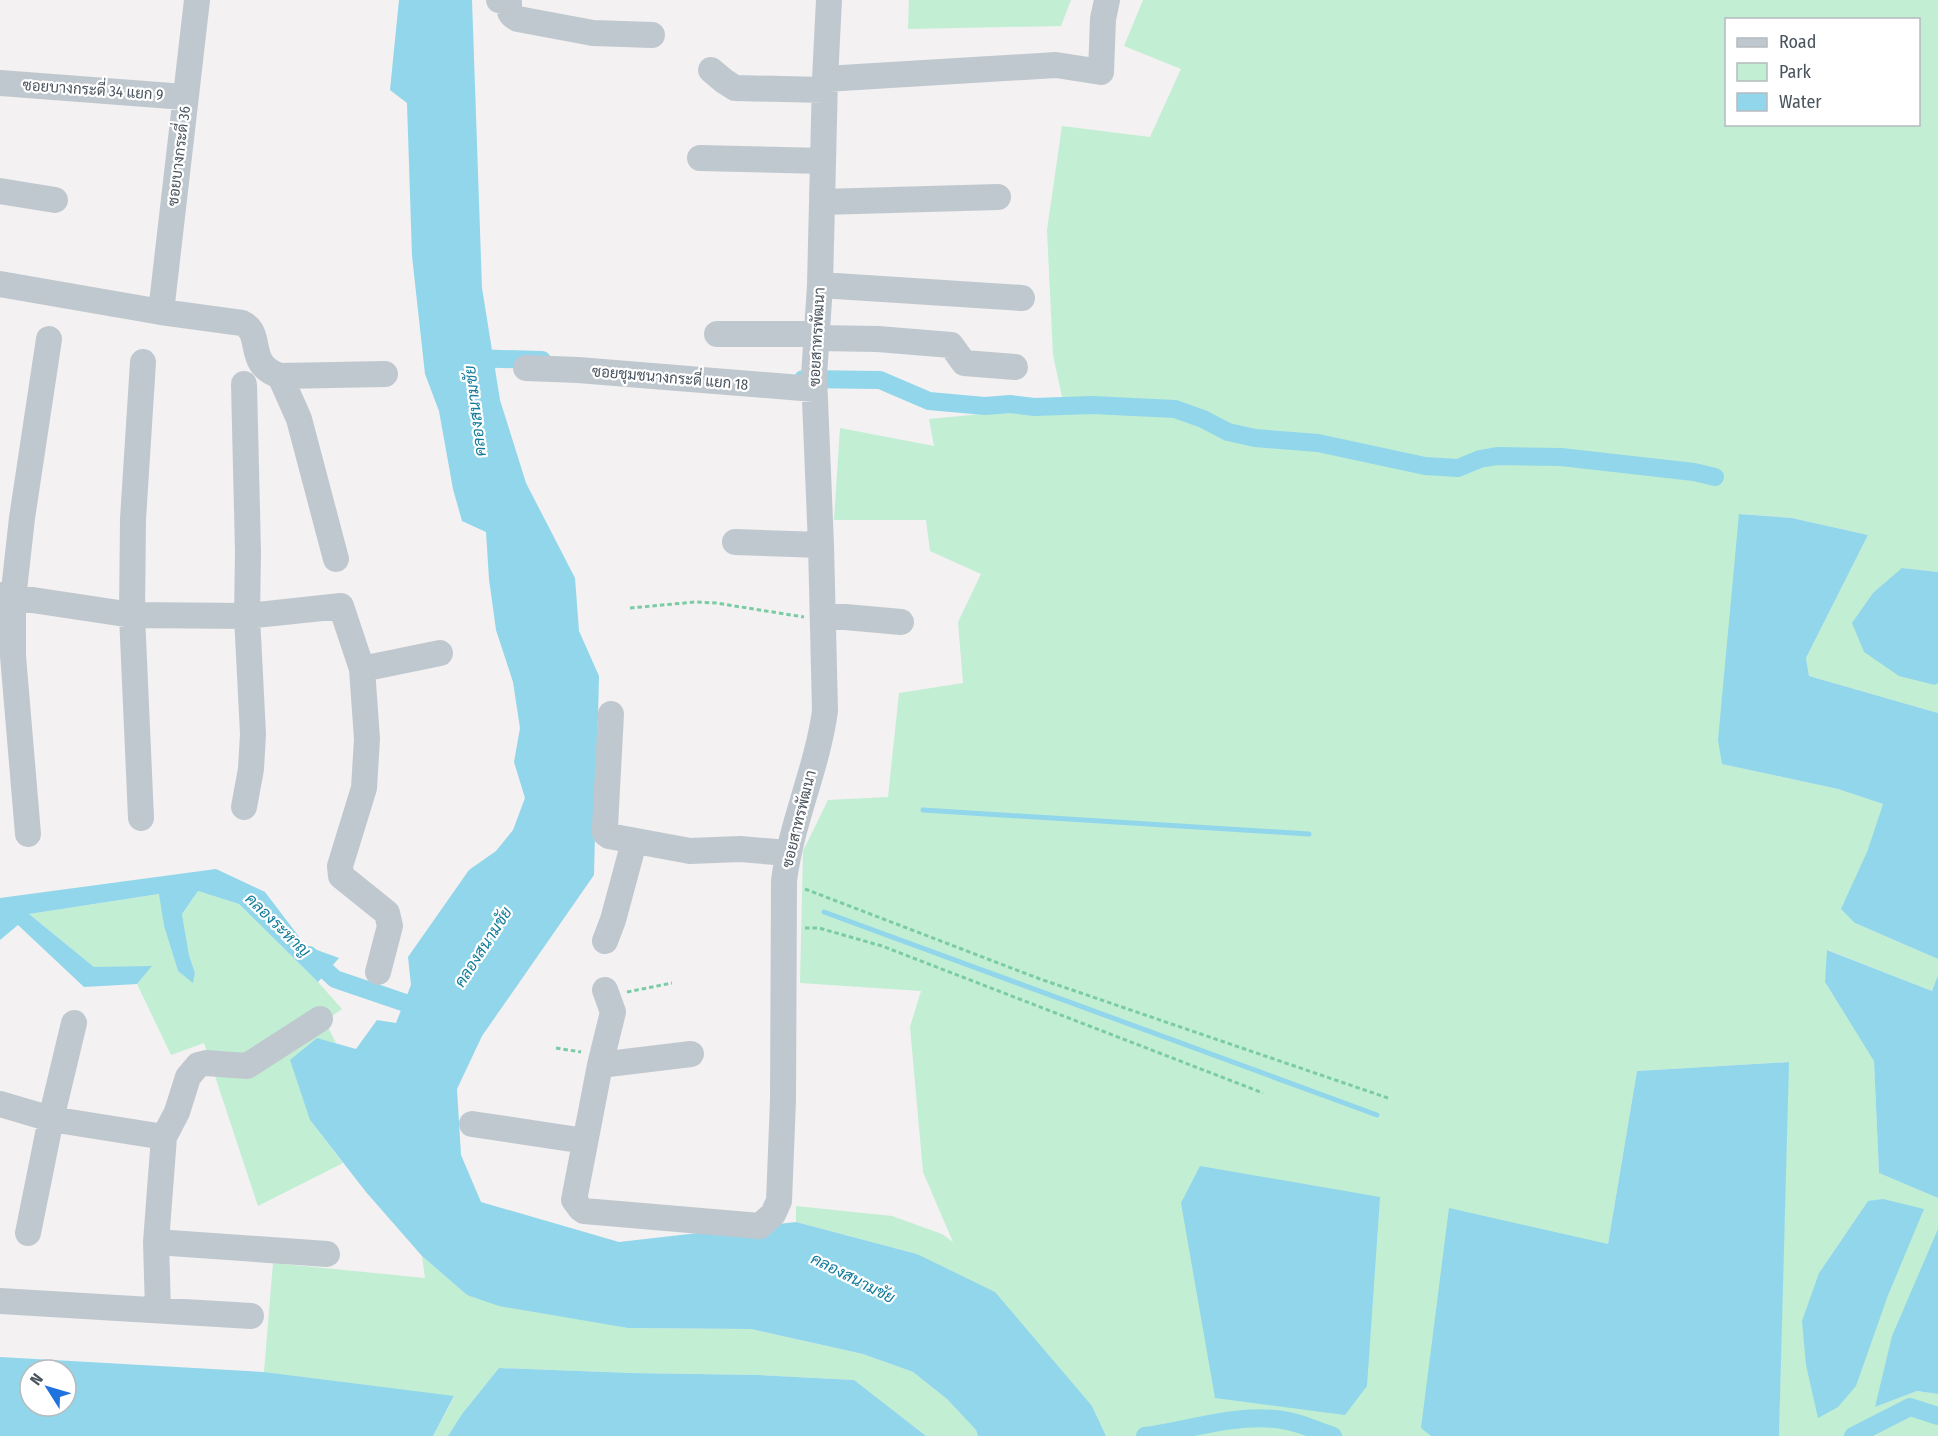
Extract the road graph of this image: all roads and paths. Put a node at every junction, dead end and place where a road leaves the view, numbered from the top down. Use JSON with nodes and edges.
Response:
{"nodes":[{"id":1,"x":197,"y":0,"type":"edge"},
{"id":2,"x":829,"y":0,"type":"edge"},
{"id":3,"x":1107,"y":0,"type":"edge"},
{"id":4,"x":506,"y":1,"type":"edge"},
{"id":5,"x":652,"y":35,"type":"dead end"},
{"id":6,"x":711,"y":70,"type":"dead end"},
{"id":7,"x":0,"y":83,"type":"edge"},
{"id":8,"x":825,"y":85,"type":"junction"},
{"id":9,"x":185,"y":97,"type":"junction"},
{"id":10,"x":700,"y":158,"type":"dead end"},
{"id":11,"x":823,"y":161,"type":"junction"},
{"id":12,"x":0,"y":191,"type":"edge"},
{"id":13,"x":998,"y":197,"type":"dead end"},
{"id":14,"x":55,"y":200,"type":"dead end"},
{"id":15,"x":822,"y":202,"type":"junction"},
{"id":16,"x":0,"y":284,"type":"edge"},
{"id":17,"x":820,"y":285,"type":"junction"},
{"id":18,"x":1022,"y":298,"type":"dead end"},
{"id":19,"x":161,"y":312,"type":"junction"},
{"id":20,"x":717,"y":334,"type":"dead end"},
{"id":21,"x":817,"y":336,"type":"junction"},
{"id":22,"x":48,"y":339,"type":"dead end"},
{"id":23,"x":142,"y":362,"type":"dead end"},
{"id":24,"x":1015,"y":367,"type":"dead end"},
{"id":25,"x":526,"y":368,"type":"dead end"},
{"id":26,"x":385,"y":374,"type":"dead end"},
{"id":27,"x":280,"y":376,"type":"junction"},
{"id":28,"x":814,"y":383,"type":"junction"},
{"id":29,"x":244,"y":384,"type":"dead end"},
{"id":30,"x":735,"y":542,"type":"dead end"},
{"id":31,"x":821,"y":545,"type":"junction"},
{"id":32,"x":336,"y":559,"type":"dead end"},
{"id":33,"x":7,"y":597,"type":"edge"},
{"id":34,"x":630,"y":608,"type":"dead end"},
{"id":35,"x":132,"y":615,"type":"junction"},
{"id":36,"x":247,"y":616,"type":"junction"},
{"id":37,"x":823,"y":618,"type":"junction"},
{"id":38,"x":901,"y":622,"type":"dead end"},
{"id":39,"x":440,"y":653,"type":"dead end"},
{"id":40,"x":362,"y":669,"type":"junction"},
{"id":41,"x":611,"y":714,"type":"dead end"},
{"id":42,"x":244,"y":807,"type":"dead end"},
{"id":43,"x":141,"y":818,"type":"dead end"},
{"id":44,"x":28,"y":834,"type":"dead end"},
{"id":45,"x":634,"y":842,"type":"junction"},
{"id":46,"x":788,"y":853,"type":"junction"},
{"id":47,"x":784,"y":881,"type":"junction"},
{"id":48,"x":784,"y":927,"type":"junction"},
{"id":49,"x":605,"y":941,"type":"dead end"},
{"id":50,"x":378,"y":972,"type":"dead end"},
{"id":51,"x":672,"y":983,"type":"dead end"},
{"id":52,"x":605,"y":990,"type":"joint"},
{"id":53,"x":320,"y":1019,"type":"dead end"},
{"id":54,"x":75,"y":1023,"type":"dead end"},
{"id":55,"x":556,"y":1048,"type":"dead end"},
{"id":56,"x":691,"y":1054,"type":"dead end"},
{"id":57,"x":601,"y":1060,"type":"junction"},
{"id":58,"x":1263,"y":1093,"type":"dead end"},
{"id":59,"x":1388,"y":1098,"type":"dead end"},
{"id":60,"x":0,"y":1104,"type":"edge"},
{"id":61,"x":51,"y":1119,"type":"junction"},
{"id":62,"x":472,"y":1124,"type":"dead end"},
{"id":63,"x":164,"y":1137,"type":"junction"},
{"id":64,"x":585,"y":1141,"type":"junction"},
{"id":65,"x":28,"y":1233,"type":"dead end"},
{"id":66,"x":156,"y":1242,"type":"junction"},
{"id":67,"x":327,"y":1254,"type":"dead end"},
{"id":68,"x":0,"y":1301,"type":"edge"},
{"id":69,"x":158,"y":1310,"type":"junction"},
{"id":70,"x":251,"y":1316,"type":"dead end"}],
"edges":[{"from":1,"to":9,"type":"street","name":"ซอยบางกระดี่ 36"},
{"from":2,"to":8,"type":"street","name":"ซอยสาทรพัฒนา"},
{"from":3,"to":8,"type":"street"},
{"from":4,"to":5,"type":"street"},
{"from":6,"to":8,"type":"street"},
{"from":7,"to":9,"type":"street","name":"ซอยบางกระดี่ 34 แยก 9"},
{"from":8,"to":11,"type":"street","name":"ซอยสาทรพัฒนา"},
{"from":9,"to":19,"type":"street","name":"ซอยบางกระดี่ 36"},
{"from":10,"to":11,"type":"street"},
{"from":11,"to":15,"type":"street","name":"ซอยสาทรพัฒนา"},
{"from":12,"to":14,"type":"street"},
{"from":13,"to":15,"type":"street"},
{"from":15,"to":17,"type":"street","name":"ซอยสาทรพัฒนา"},
{"from":16,"to":19,"type":"street"},
{"from":17,"to":18,"type":"street"},
{"from":17,"to":21,"type":"street","name":"ซอยสาทรพัฒนา"},
{"from":19,"to":27,"type":"street"},
{"from":20,"to":21,"type":"street"},
{"from":21,"to":24,"type":"street"},
{"from":21,"to":28,"type":"street","name":"ซอยสาทรพัฒนา"},
{"from":22,"to":33,"type":"street"},
{"from":23,"to":35,"type":"street"},
{"from":25,"to":28,"type":"street","name":"ซอยชุมชนางกระดี่ แยก 18"},
{"from":26,"to":27,"type":"street"},
{"from":27,"to":32,"type":"street"},
{"from":28,"to":31,"type":"street","name":"ซอยสาทรพัฒนา"},
{"from":29,"to":36,"type":"street"},
{"from":30,"to":31,"type":"street"},
{"from":31,"to":37,"type":"street","name":"ซอยสาทรพัฒนา"},
{"from":33,"to":35,"type":"street"},
{"from":33,"to":44,"type":"street"},
{"from":34,"to":37,"type":"path"},
{"from":35,"to":36,"type":"street"},
{"from":35,"to":43,"type":"street"},
{"from":36,"to":40,"type":"street"},
{"from":36,"to":42,"type":"street"},
{"from":37,"to":38,"type":"street"},
{"from":37,"to":46,"type":"street","name":"ซอยสาทรพัฒนา"},
{"from":39,"to":40,"type":"street"},
{"from":40,"to":50,"type":"street"},
{"from":41,"to":45,"type":"street"},
{"from":45,"to":46,"type":"street"},
{"from":45,"to":49,"type":"street"},
{"from":46,"to":47,"type":"street","name":"ซอยสาทรพัฒนา"},
{"from":47,"to":48,"type":"street","name":"ซอยสาทรพัฒนา"},
{"from":47,"to":59,"type":"path"},
{"from":48,"to":58,"type":"path"},
{"from":48,"to":64,"type":"street","name":"ซอยสาทรพัฒนา"},
{"from":51,"to":52,"type":"path"},
{"from":52,"to":57,"type":"street","name":"ซอยสาทรพัฒนา"},
{"from":53,"to":63,"type":"street"},
{"from":54,"to":61,"type":"street"},
{"from":55,"to":57,"type":"path"},
{"from":56,"to":57,"type":"street"},
{"from":57,"to":64,"type":"street","name":"ซอยสาทรพัฒนา"},
{"from":60,"to":61,"type":"street"},
{"from":61,"to":63,"type":"street"},
{"from":61,"to":65,"type":"street"},
{"from":62,"to":64,"type":"street"},
{"from":63,"to":66,"type":"street"},
{"from":66,"to":67,"type":"street"},
{"from":66,"to":69,"type":"street"},
{"from":68,"to":69,"type":"street"},
{"from":69,"to":70,"type":"street"}]}
